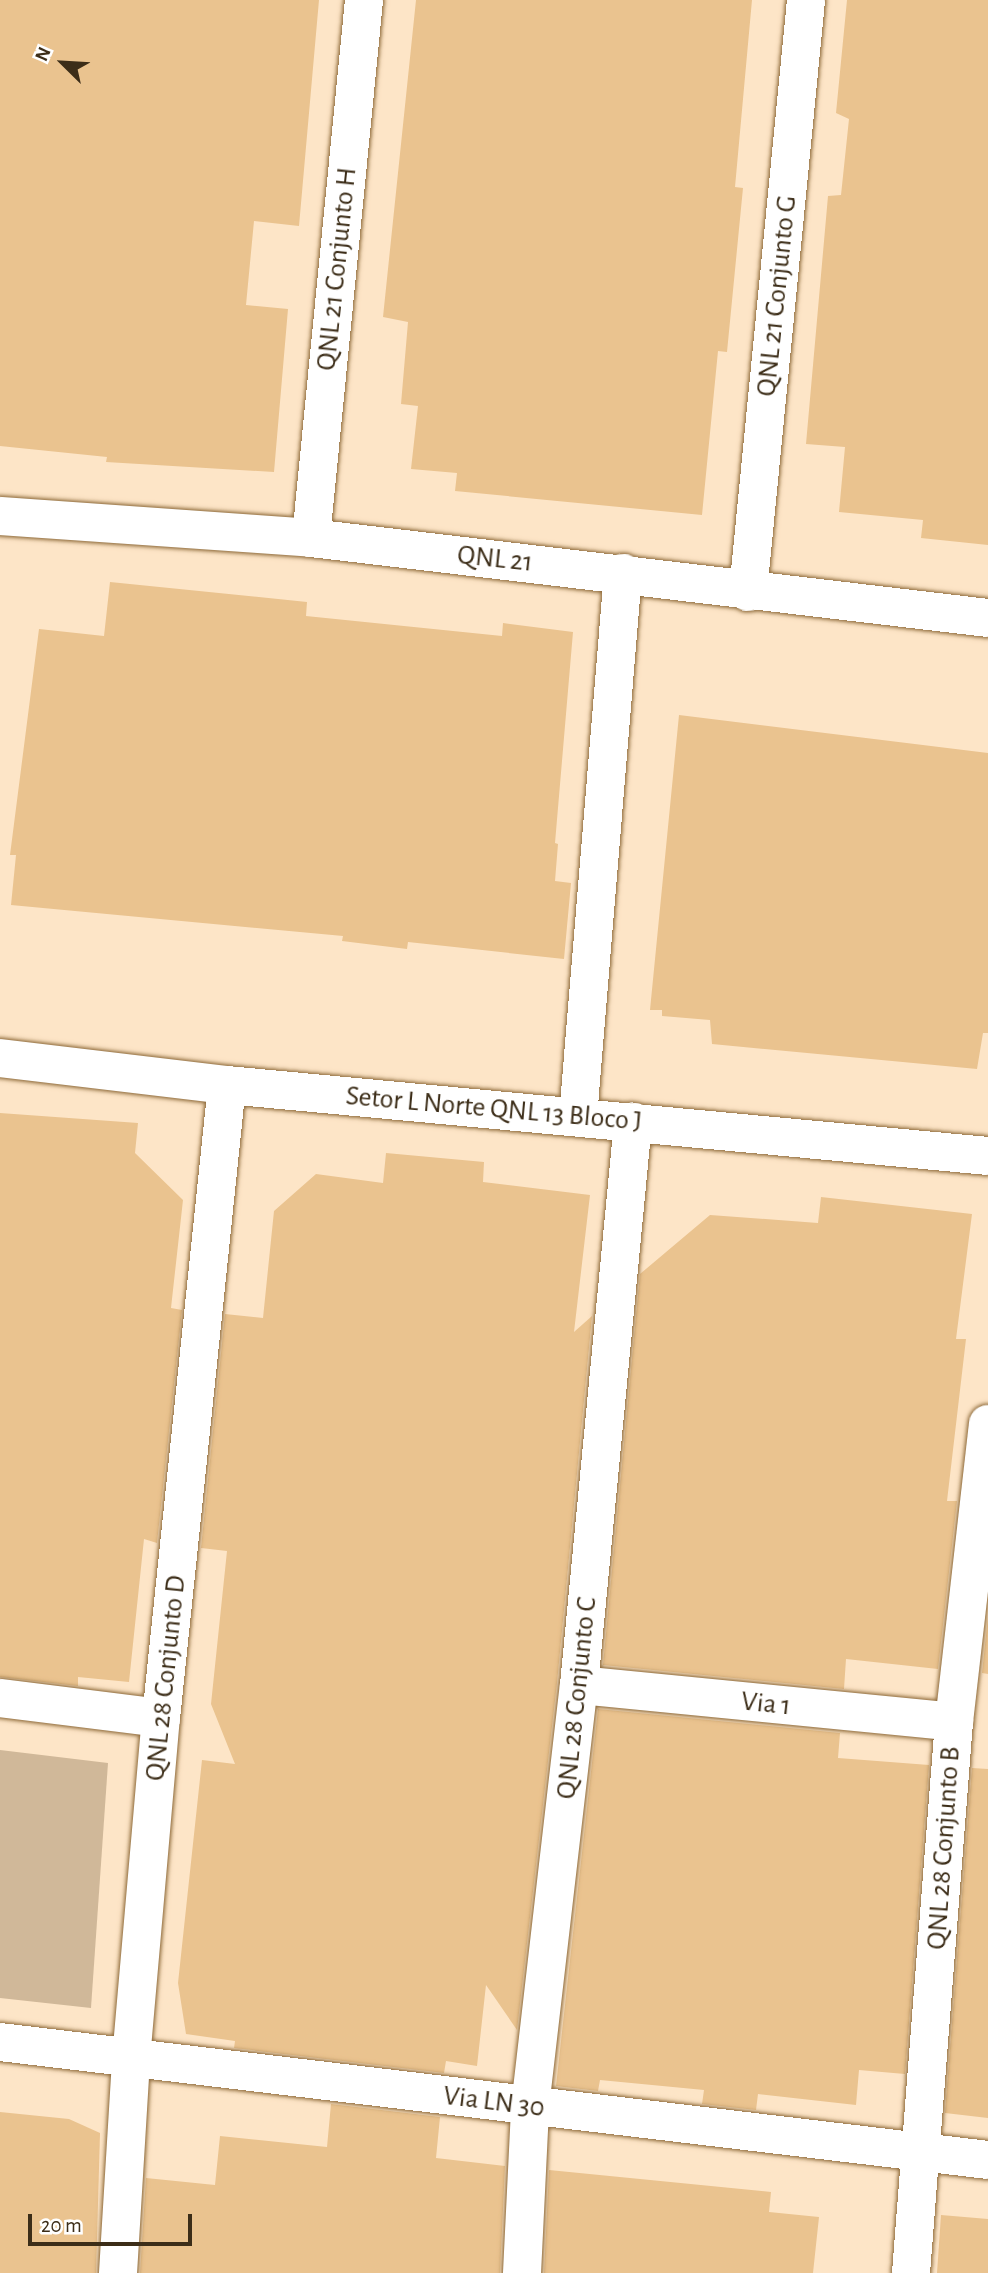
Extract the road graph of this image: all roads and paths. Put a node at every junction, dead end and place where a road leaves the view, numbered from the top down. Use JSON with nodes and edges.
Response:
{"nodes":[{"id":1,"x":364,"y":0,"type":"edge"},
{"id":2,"x":806,"y":0,"type":"edge"},
{"id":3,"x":0,"y":516,"type":"edge"},
{"id":4,"x":311,"y":538,"type":"junction"},
{"id":5,"x":623,"y":573,"type":"junction"},
{"id":6,"x":748,"y":592,"type":"junction"},
{"id":7,"x":988,"y":618,"type":"edge"},
{"id":8,"x":0,"y":1058,"type":"edge"},
{"id":9,"x":227,"y":1085,"type":"junction"},
{"id":10,"x":578,"y":1117,"type":"junction"},
{"id":11,"x":633,"y":1122,"type":"junction"},
{"id":12,"x":988,"y":1156,"type":"edge"},
{"id":13,"x":988,"y":1424,"type":"edge"},
{"id":14,"x":579,"y":1685,"type":"junction"},
{"id":15,"x":0,"y":1698,"type":"edge"},
{"id":16,"x":161,"y":1718,"type":"junction"},
{"id":17,"x":954,"y":1722,"type":"junction"},
{"id":18,"x":0,"y":2042,"type":"edge"},
{"id":19,"x":131,"y":2059,"type":"junction"},
{"id":20,"x":530,"y":2107,"type":"junction"},
{"id":21,"x":922,"y":2151,"type":"junction"},
{"id":22,"x":988,"y":2160,"type":"edge"},
{"id":23,"x":118,"y":2273,"type":"edge"},
{"id":24,"x":522,"y":2273,"type":"edge"},
{"id":25,"x":911,"y":2273,"type":"edge"}],
"edges":[{"from":1,"to":4,"type":"street","name":"QNL 21 Conjunto H"},
{"from":2,"to":6,"type":"street","name":"QNL 21 Conjunto G"},
{"from":3,"to":4,"type":"street","name":"QNL 21"},
{"from":4,"to":5,"type":"street","name":"QNL 21"},
{"from":5,"to":6,"type":"street","name":"QNL 21"},
{"from":5,"to":10,"type":"street"},
{"from":6,"to":7,"type":"street","name":"QNL 21"},
{"from":8,"to":9,"type":"street","name":"Setor L Norte QNL 13 Bloco J"},
{"from":9,"to":10,"type":"street","name":"Setor L Norte QNL 13 Bloco J"},
{"from":9,"to":16,"type":"street","name":"QNL 28 Conjunto D"},
{"from":10,"to":11,"type":"street","name":"Setor L Norte QNL 13 Bloco J"},
{"from":11,"to":12,"type":"street","name":"Setor L Norte QNL 13 Bloco J"},
{"from":11,"to":14,"type":"street","name":"QNL 28 Conjunto C"},
{"from":13,"to":17,"type":"street","name":"QNL 28 Conjunto B"},
{"from":14,"to":17,"type":"street","name":"Via 1"},
{"from":14,"to":20,"type":"street","name":"QNL 28 Conjunto C"},
{"from":15,"to":16,"type":"street"},
{"from":16,"to":19,"type":"street","name":"QNL 28 Conjunto D"},
{"from":17,"to":21,"type":"street","name":"QNL 28 Conjunto B"},
{"from":18,"to":19,"type":"street","name":"Via LN 30"},
{"from":19,"to":20,"type":"street","name":"Via LN 30"},
{"from":19,"to":23,"type":"street","name":"QNL 28 Conjunto D"},
{"from":20,"to":21,"type":"street","name":"Via LN 30"},
{"from":20,"to":24,"type":"street","name":"QNL 28 Conjunto C"},
{"from":21,"to":22,"type":"street","name":"Via LN 30"},
{"from":21,"to":25,"type":"street","name":"QNL 28 Conjunto B"}]}
